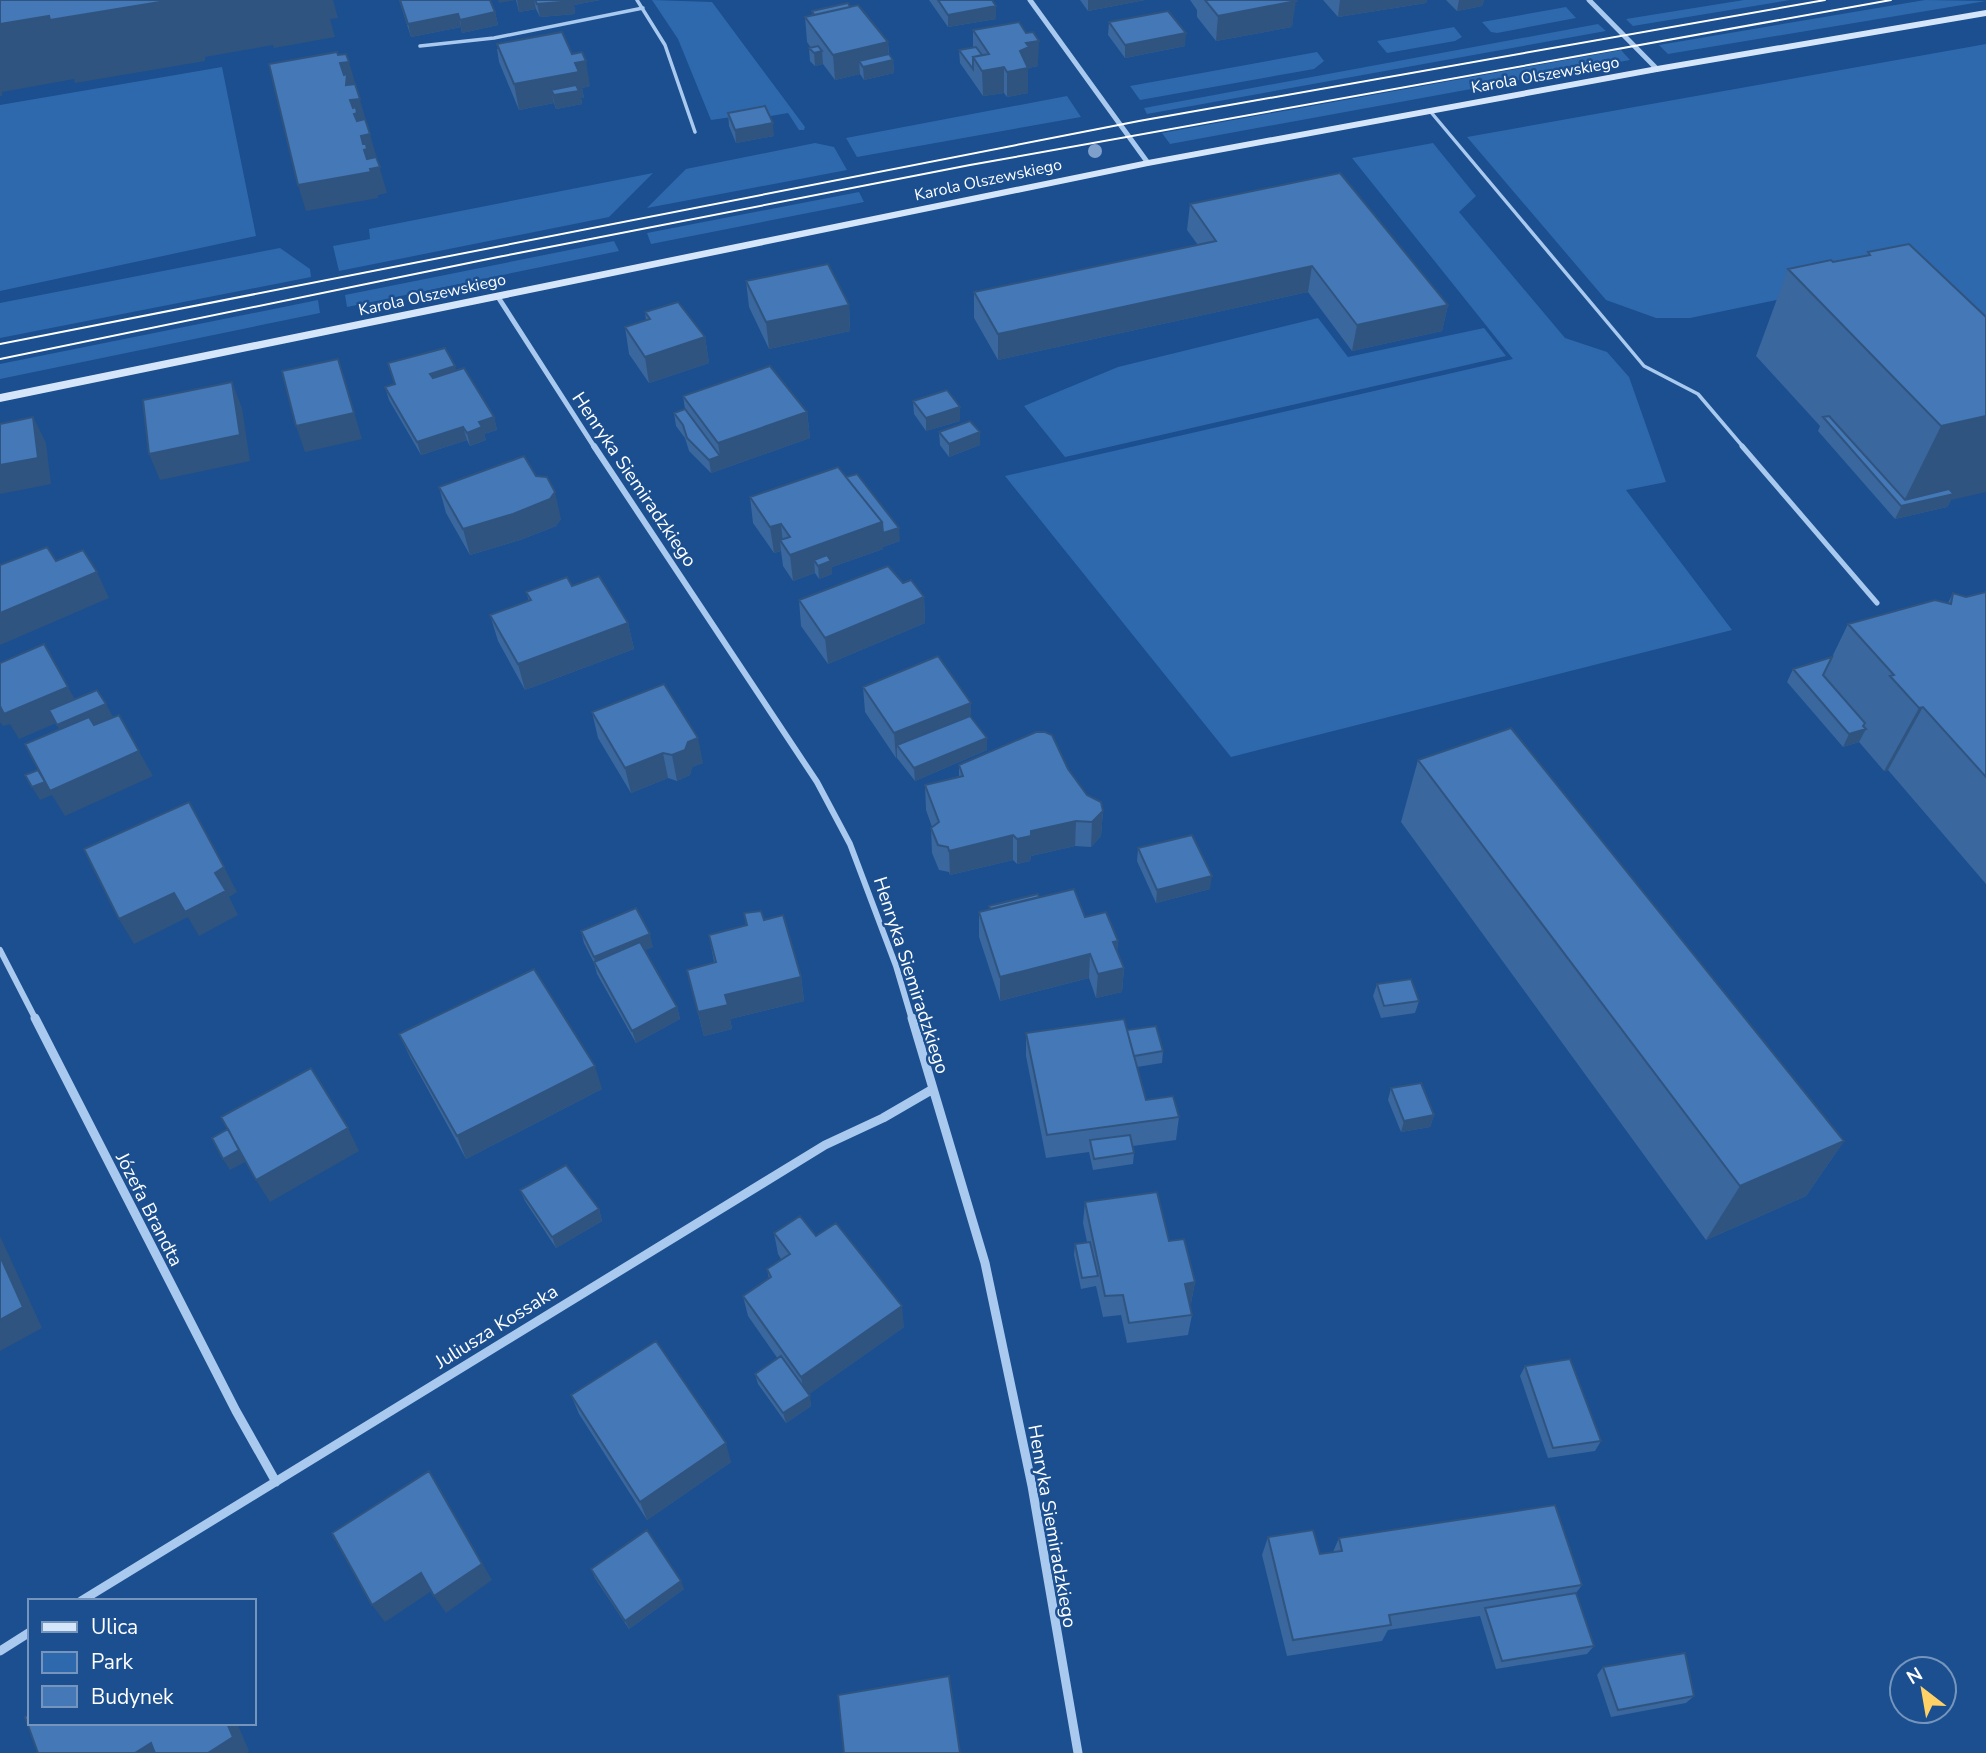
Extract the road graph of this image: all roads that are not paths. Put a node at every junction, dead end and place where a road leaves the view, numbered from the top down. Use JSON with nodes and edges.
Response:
{"nodes":[{"id":1,"x":637,"y":0,"type":"edge"},
{"id":2,"x":1030,"y":0,"type":"edge"},
{"id":3,"x":1588,"y":0,"type":"edge"},
{"id":4,"x":643,"y":8,"type":"junction"},
{"id":5,"x":1986,"y":13,"type":"edge"},
{"id":6,"x":420,"y":46,"type":"dead end"},
{"id":7,"x":1657,"y":69,"type":"junction"},
{"id":8,"x":1430,"y":111,"type":"junction"},
{"id":9,"x":695,"y":132,"type":"dead end"},
{"id":10,"x":1148,"y":163,"type":"junction"},
{"id":11,"x":498,"y":297,"type":"junction"},
{"id":12,"x":0,"y":398,"type":"edge"},
{"id":13,"x":1877,"y":603,"type":"dead end"},
{"id":14,"x":0,"y":950,"type":"edge"},
{"id":15,"x":933,"y":1089,"type":"junction"},
{"id":16,"x":276,"y":1482,"type":"junction"},
{"id":17,"x":84,"y":1599,"type":"edge"},
{"id":18,"x":28,"y":1633,"type":"edge"},
{"id":19,"x":0,"y":1651,"type":"edge"},
{"id":20,"x":1078,"y":1753,"type":"edge"}],
"edges":[{"from":1,"to":4,"type":"lane"},
{"from":2,"to":10,"type":"street"},
{"from":3,"to":7,"type":"street"},
{"from":4,"to":6,"type":"lane"},
{"from":4,"to":9,"type":"lane"},
{"from":5,"to":7,"type":"street","name":"Karola Olszewskiego"},
{"from":7,"to":8,"type":"street","name":"Karola Olszewskiego"},
{"from":8,"to":10,"type":"street","name":"Karola Olszewskiego"},
{"from":8,"to":13,"type":"lane"},
{"from":10,"to":11,"type":"street","name":"Karola Olszewskiego"},
{"from":11,"to":12,"type":"street","name":"Karola Olszewskiego"},
{"from":11,"to":15,"type":"street","name":"Henryka Siemiradzkiego"},
{"from":14,"to":16,"type":"street","name":"Józefa Brandta"},
{"from":15,"to":16,"type":"street","name":"Juliusza Kossaka"},
{"from":15,"to":20,"type":"street","name":"Henryka Siemiradzkiego"},
{"from":16,"to":17,"type":"street","name":"Juliusza Kossaka"},
{"from":18,"to":19,"type":"street"}]}
